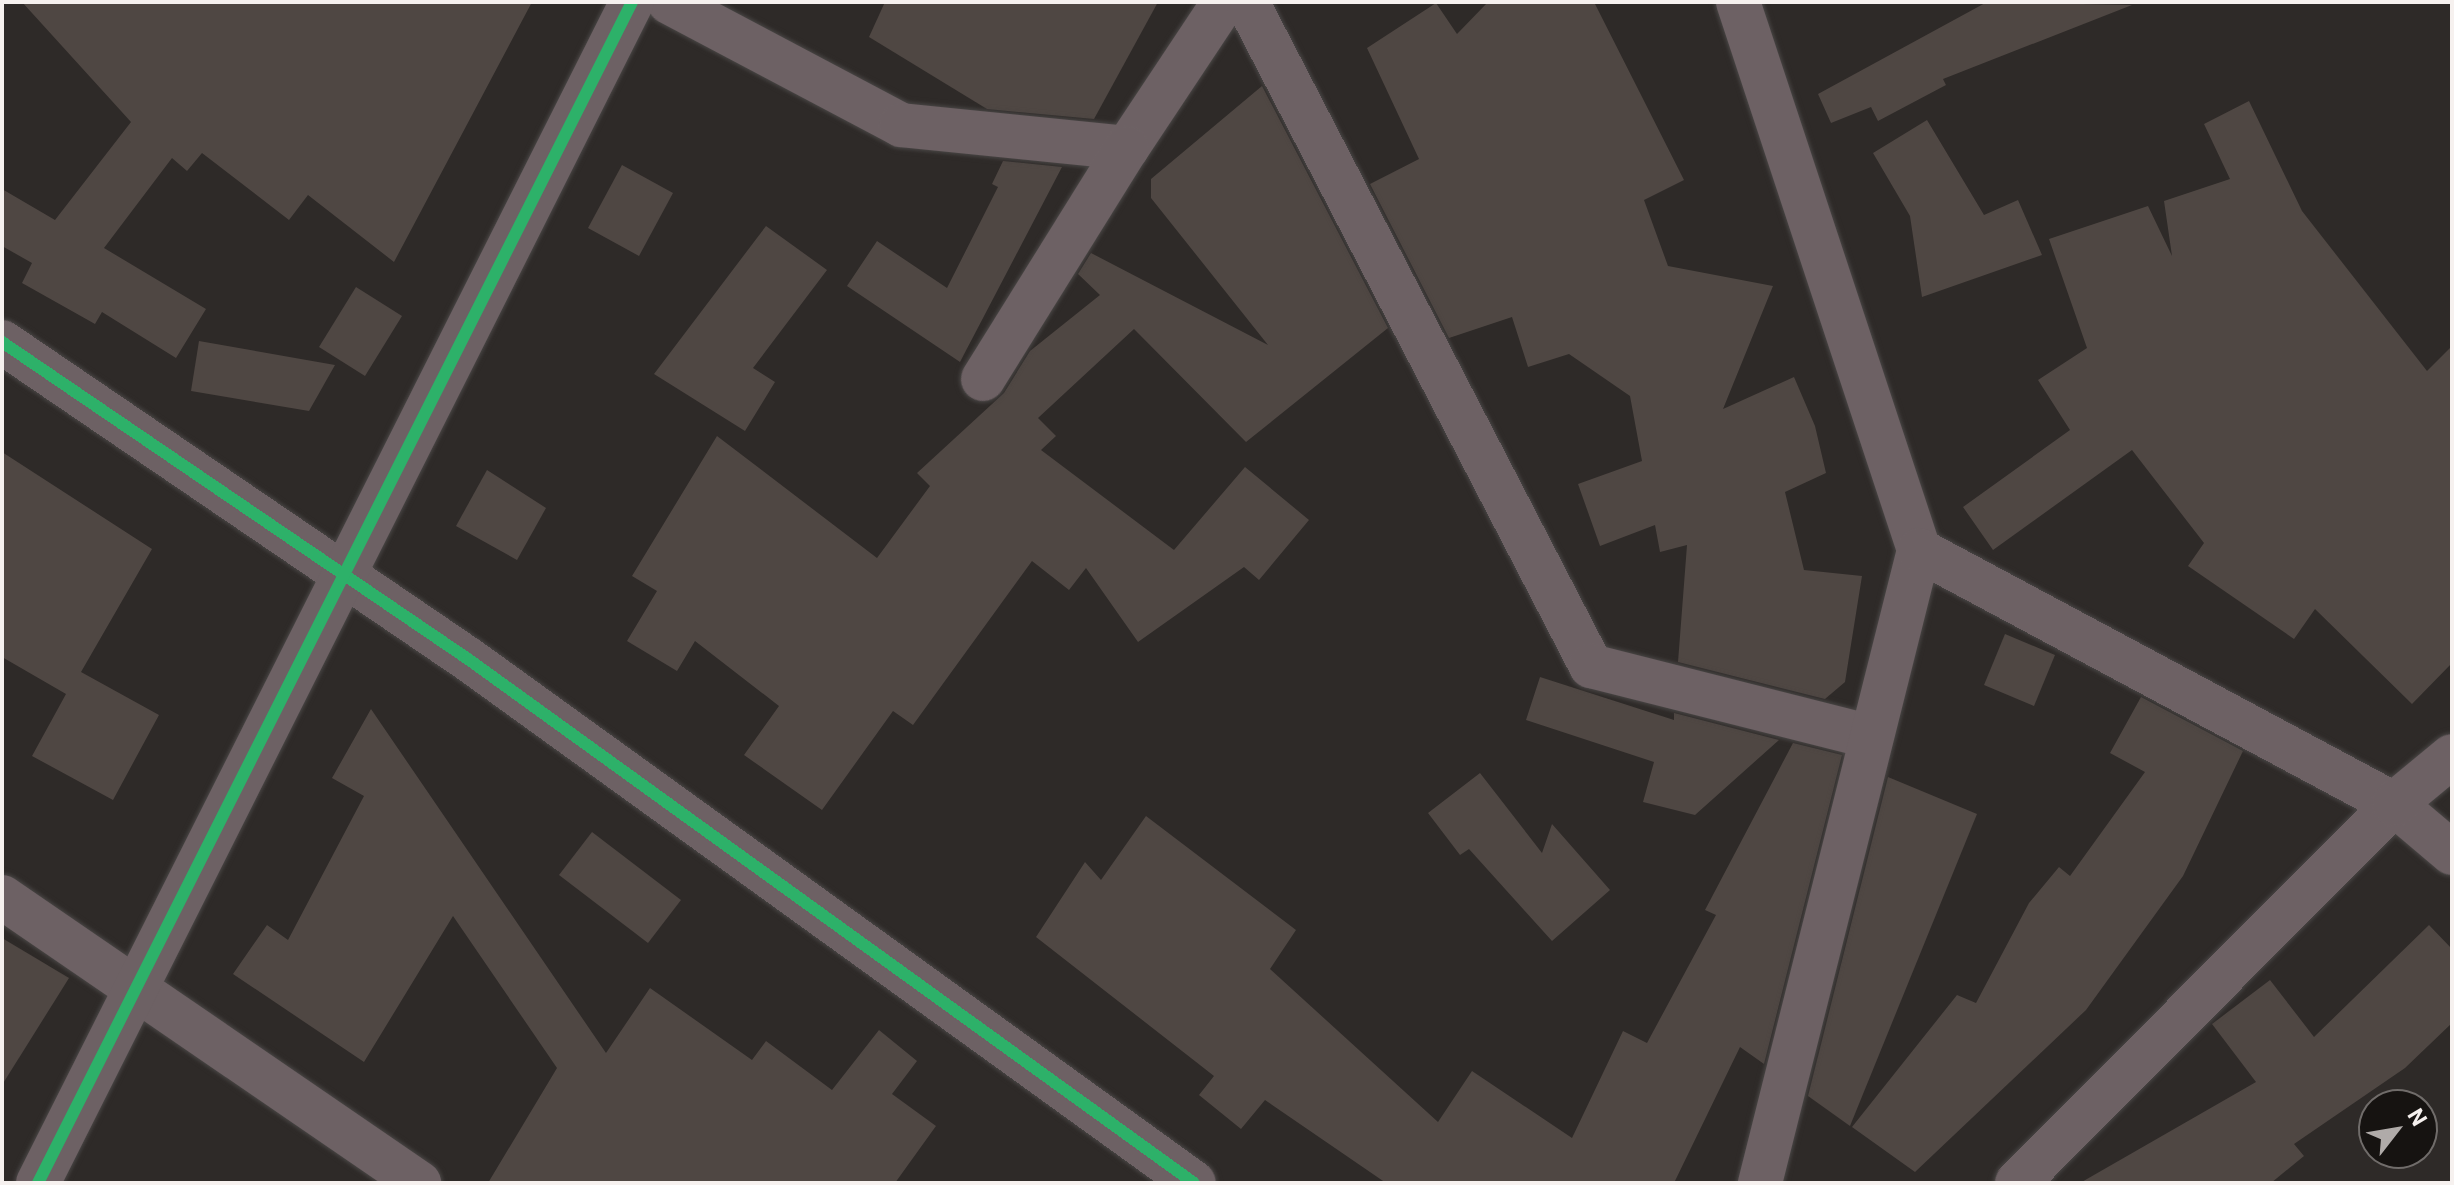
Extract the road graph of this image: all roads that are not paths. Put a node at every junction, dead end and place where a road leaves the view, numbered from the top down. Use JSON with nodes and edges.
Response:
{"nodes":[{"id":1,"x":632,"y":2,"type":"edge"},
{"id":2,"x":669,"y":2,"type":"edge"},
{"id":3,"x":1224,"y":2,"type":"edge"},
{"id":4,"x":1247,"y":2,"type":"edge"},
{"id":5,"x":1738,"y":2,"type":"edge"},
{"id":6,"x":1127,"y":148,"type":"junction"},
{"id":7,"x":2,"y":342,"type":"edge"},
{"id":8,"x":983,"y":379,"type":"dead end"},
{"id":9,"x":1919,"y":550,"type":"junction"},
{"id":10,"x":342,"y":578,"type":"junction"},
{"id":11,"x":1871,"y":737,"type":"junction"},
{"id":12,"x":2452,"y":756,"type":"edge"},
{"id":13,"x":2394,"y":804,"type":"junction"},
{"id":14,"x":2452,"y":853,"type":"edge"},
{"id":15,"x":2,"y":897,"type":"edge"},
{"id":16,"x":139,"y":991,"type":"junction"},
{"id":17,"x":38,"y":1183,"type":"edge"},
{"id":18,"x":419,"y":1183,"type":"edge"},
{"id":19,"x":1194,"y":1183,"type":"edge"},
{"id":20,"x":1760,"y":1183,"type":"edge"},
{"id":21,"x":2017,"y":1183,"type":"edge"}],
"edges":[{"from":1,"to":10,"type":"street"},
{"from":2,"to":6,"type":"street"},
{"from":3,"to":6,"type":"street"},
{"from":4,"to":11,"type":"street"},
{"from":5,"to":9,"type":"street"},
{"from":6,"to":8,"type":"street"},
{"from":7,"to":10,"type":"street"},
{"from":9,"to":11,"type":"street"},
{"from":9,"to":13,"type":"street"},
{"from":10,"to":16,"type":"street"},
{"from":10,"to":19,"type":"street"},
{"from":11,"to":20,"type":"street"},
{"from":12,"to":13,"type":"street"},
{"from":13,"to":14,"type":"street"},
{"from":13,"to":21,"type":"street"},
{"from":15,"to":16,"type":"street"},
{"from":16,"to":17,"type":"street"},
{"from":16,"to":18,"type":"street"}]}
